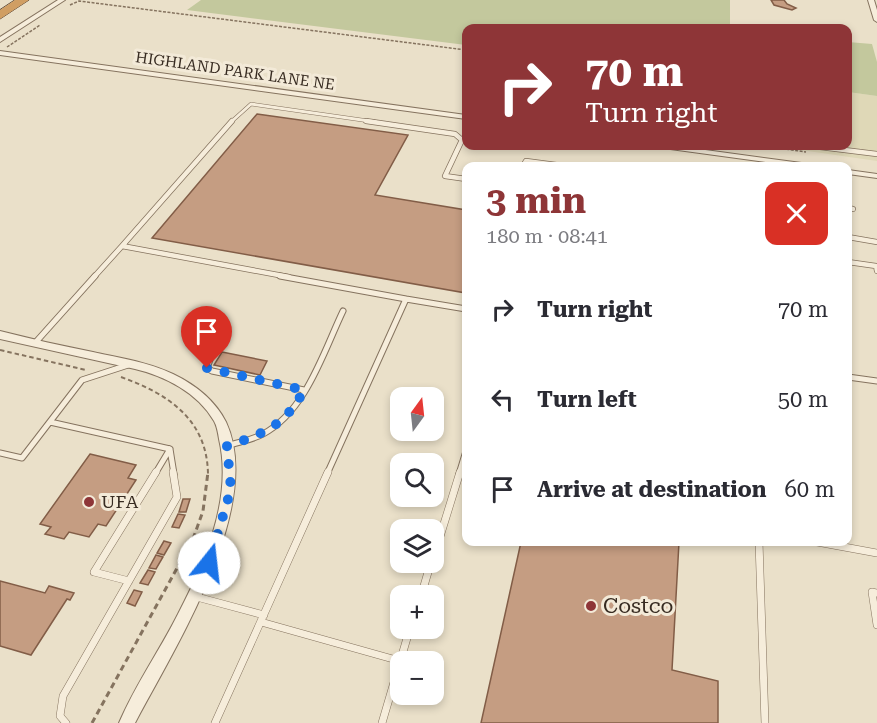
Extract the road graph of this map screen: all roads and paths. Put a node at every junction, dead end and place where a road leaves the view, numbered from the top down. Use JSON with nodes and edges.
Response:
{"nodes":[{"id":1,"x":16,"y":0,"type":"edge"},
{"id":2,"x":23,"y":0,"type":"edge"},
{"id":3,"x":62,"y":0,"type":"edge"},
{"id":4,"x":871,"y":0,"type":"edge"},
{"id":5,"x":0,"y":10,"type":"edge"},
{"id":6,"x":62,"y":10,"type":"dead end"},
{"id":7,"x":0,"y":15,"type":"edge"},
{"id":8,"x":877,"y":20,"type":"edge"},
{"id":9,"x":43,"y":22,"type":"dead end"},
{"id":10,"x":0,"y":40,"type":"edge"},
{"id":11,"x":462,"y":49,"type":"edge"},
{"id":12,"x":0,"y":52,"type":"edge"},
{"id":13,"x":462,"y":116,"type":"edge"},
{"id":14,"x":462,"y":140,"type":"edge"},
{"id":15,"x":462,"y":140,"type":"edge"},
{"id":16,"x":692,"y":150,"type":"edge"},
{"id":17,"x":844,"y":150,"type":"edge"},
{"id":18,"x":877,"y":154,"type":"edge"},
{"id":19,"x":780,"y":162,"type":"edge"},
{"id":20,"x":852,"y":173,"type":"edge"},
{"id":21,"x":877,"y":176,"type":"edge"},
{"id":22,"x":462,"y":178,"type":"edge"},
{"id":23,"x":852,"y":238,"type":"edge"},
{"id":24,"x":877,"y":242,"type":"edge"},
{"id":25,"x":122,"y":246,"type":"junction"},
{"id":26,"x":852,"y":263,"type":"edge"},
{"id":27,"x":877,"y":271,"type":"edge"},
{"id":28,"x":406,"y":299,"type":"junction"},
{"id":29,"x":462,"y":308,"type":"edge"},
{"id":30,"x":343,"y":310,"type":"dead end"},
{"id":31,"x":0,"y":335,"type":"edge"},
{"id":32,"x":35,"y":343,"type":"junction"},
{"id":33,"x":0,"y":350,"type":"edge"},
{"id":34,"x":212,"y":354,"type":"dead end"},
{"id":35,"x":130,"y":364,"type":"junction"},
{"id":36,"x":95,"y":372,"type":"dead end"},
{"id":37,"x":852,"y":378,"type":"edge"},
{"id":38,"x":877,"y":384,"type":"edge"},
{"id":39,"x":304,"y":390,"type":"junction"},
{"id":40,"x":50,"y":423,"type":"junction"},
{"id":41,"x":227,"y":446,"type":"junction"},
{"id":42,"x":170,"y":449,"type":"junction"},
{"id":43,"x":0,"y":453,"type":"edge"},
{"id":44,"x":462,"y":464,"type":"edge"},
{"id":45,"x":444,"y":523,"type":"edge"},
{"id":46,"x":759,"y":546,"type":"edge"},
{"id":47,"x":837,"y":546,"type":"edge"},
{"id":48,"x":877,"y":554,"type":"edge"},
{"id":49,"x":129,"y":581,"type":"junction"},
{"id":50,"x":877,"y":593,"type":"edge"},
{"id":51,"x":193,"y":596,"type":"junction"},
{"id":52,"x":264,"y":615,"type":"junction"},
{"id":53,"x":261,"y":622,"type":"junction"},
{"id":54,"x":877,"y":625,"type":"edge"},
{"id":55,"x":390,"y":658,"type":"edge"},
{"id":56,"x":390,"y":695,"type":"edge"},
{"id":57,"x":66,"y":723,"type":"edge"},
{"id":58,"x":127,"y":723,"type":"edge"},
{"id":59,"x":215,"y":723,"type":"edge"},
{"id":60,"x":382,"y":723,"type":"edge"},
{"id":61,"x":765,"y":723,"type":"edge"}],
"edges":[{"from":1,"to":5,"type":"highway"},
{"from":2,"to":7,"type":"highway"},
{"from":3,"to":10,"type":"street"},
{"from":4,"to":8,"type":"street"},
{"from":6,"to":11,"type":"path"},
{"from":9,"to":12,"type":"path"},
{"from":12,"to":13,"type":"street","name":"HIGHLAND PARK LANE NE"},
{"from":14,"to":25,"type":"lane"},
{"from":15,"to":22,"type":"lane"},
{"from":16,"to":19,"type":"street"},
{"from":17,"to":18,"type":"lane"},
{"from":20,"to":21,"type":"street"},
{"from":23,"to":24,"type":"lane"},
{"from":25,"to":28,"type":"lane"},
{"from":25,"to":32,"type":"lane"},
{"from":26,"to":27,"type":"lane"},
{"from":28,"to":29,"type":"lane"},
{"from":28,"to":52,"type":"lane"},
{"from":30,"to":39,"type":"lane"},
{"from":31,"to":32,"type":"street"},
{"from":32,"to":35,"type":"street"},
{"from":33,"to":36,"type":"path"},
{"from":34,"to":39,"type":"lane"},
{"from":35,"to":40,"type":"lane"},
{"from":35,"to":41,"type":"street"},
{"from":37,"to":38,"type":"lane"},
{"from":39,"to":41,"type":"lane"},
{"from":40,"to":42,"type":"lane"},
{"from":40,"to":43,"type":"lane"},
{"from":41,"to":51,"type":"street"},
{"from":42,"to":49,"type":"lane"},
{"from":42,"to":49,"type":"lane"},
{"from":44,"to":45,"type":"lane"},
{"from":46,"to":61,"type":"lane"},
{"from":47,"to":48,"type":"lane"},
{"from":49,"to":57,"type":"lane"},
{"from":50,"to":54,"type":"lane"},
{"from":51,"to":52,"type":"lane"},
{"from":51,"to":58,"type":"street"},
{"from":52,"to":53,"type":"lane"},
{"from":53,"to":55,"type":"lane"},
{"from":53,"to":59,"type":"lane"},
{"from":56,"to":60,"type":"lane"}]}
